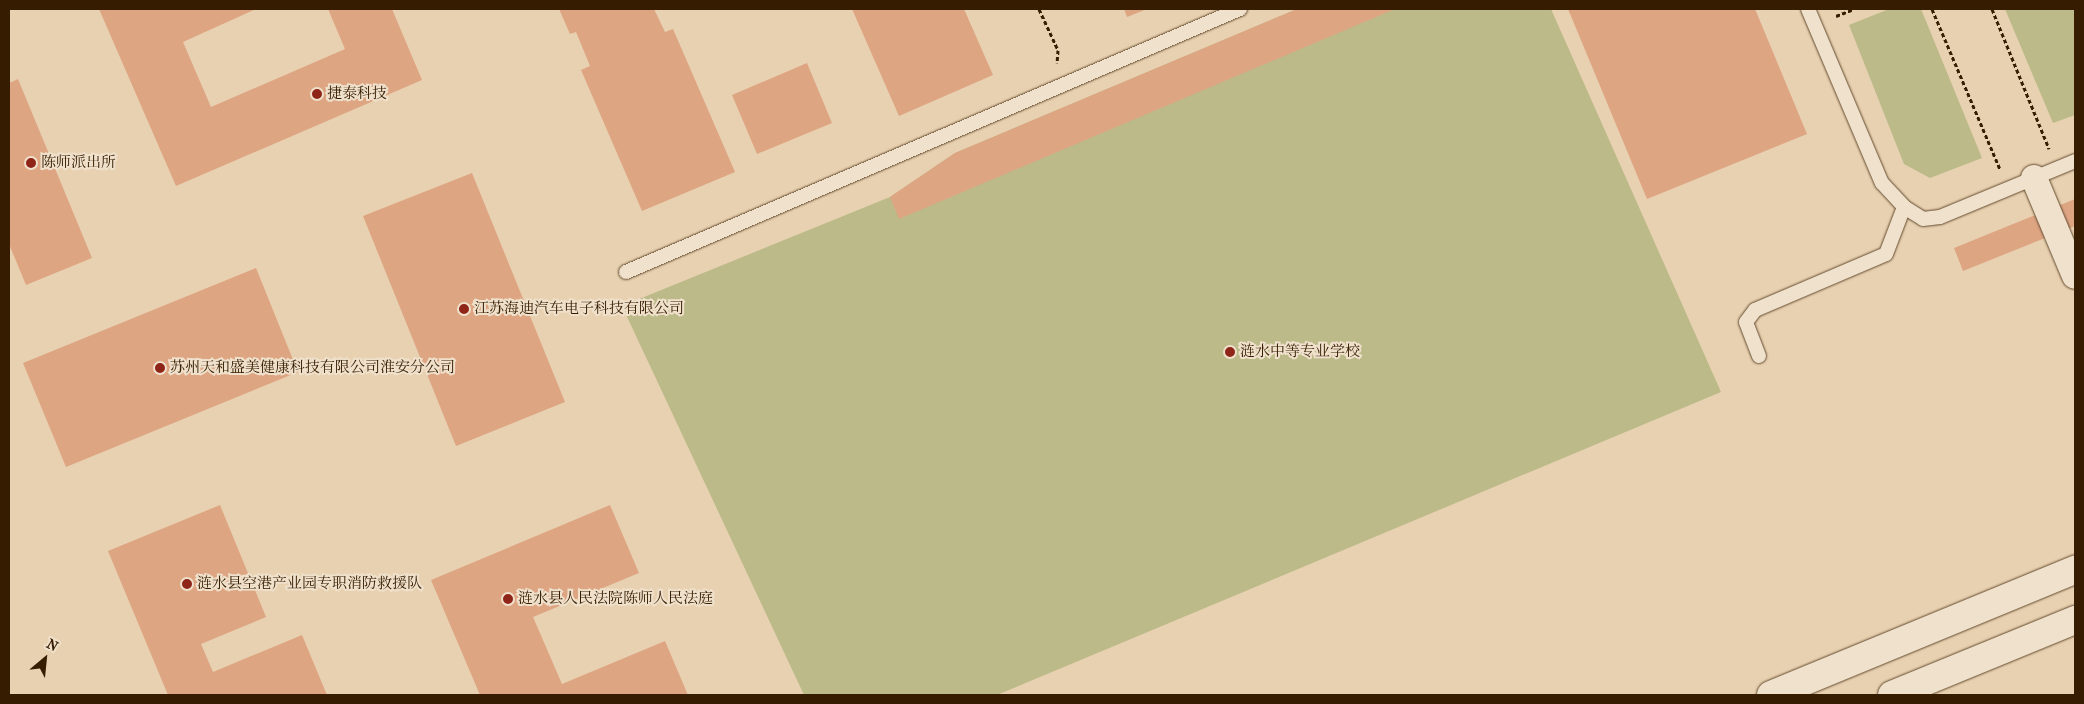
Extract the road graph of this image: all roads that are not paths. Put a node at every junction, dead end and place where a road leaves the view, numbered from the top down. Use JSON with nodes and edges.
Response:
{"nodes":[{"id":1,"x":1240,"y":9,"type":"edge"},
{"id":2,"x":1808,"y":9,"type":"edge"},
{"id":3,"x":2075,"y":161,"type":"edge"},
{"id":4,"x":2046,"y":173,"type":"junction"},
{"id":5,"x":1904,"y":207,"type":"junction"},
{"id":6,"x":626,"y":272,"type":"dead end"},
{"id":7,"x":2075,"y":276,"type":"edge"},
{"id":8,"x":1759,"y":356,"type":"dead end"},
{"id":9,"x":2075,"y":570,"type":"edge"},
{"id":10,"x":2075,"y":620,"type":"edge"},
{"id":11,"x":1771,"y":695,"type":"edge"},
{"id":12,"x":1892,"y":695,"type":"edge"}],
"edges":[{"from":1,"to":6,"type":"lane"},
{"from":2,"to":5,"type":"lane"},
{"from":3,"to":4,"type":"lane"},
{"from":4,"to":5,"type":"lane"},
{"from":4,"to":7,"type":"street"},
{"from":5,"to":8,"type":"lane"},
{"from":9,"to":11,"type":"street"},
{"from":10,"to":12,"type":"street"}]}
